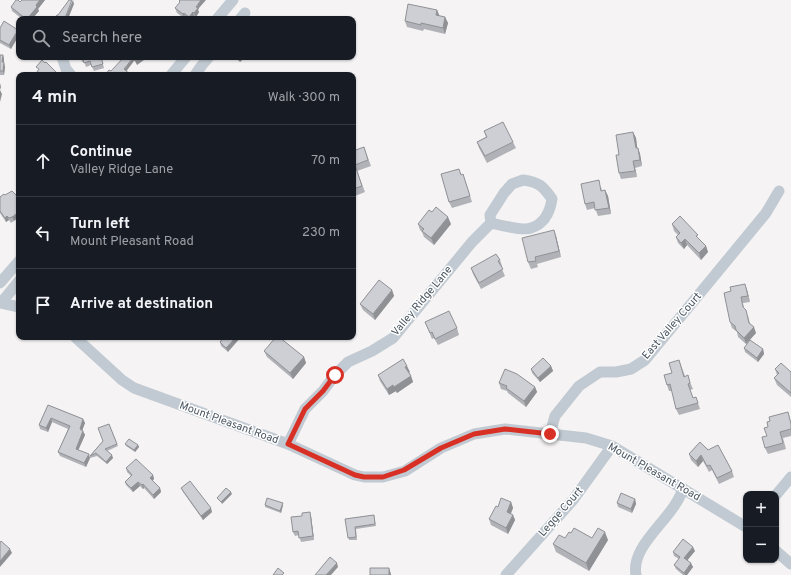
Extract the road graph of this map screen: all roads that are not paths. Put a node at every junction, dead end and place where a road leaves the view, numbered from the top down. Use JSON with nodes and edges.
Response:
{"nodes":[{"id":1,"x":233,"y":0,"type":"edge"},
{"id":2,"x":220,"y":16,"type":"edge"},
{"id":3,"x":63,"y":60,"type":"edge"},
{"id":4,"x":184,"y":60,"type":"edge"},
{"id":5,"x":206,"y":60,"type":"edge"},
{"id":6,"x":68,"y":72,"type":"edge"},
{"id":7,"x":174,"y":72,"type":"edge"},
{"id":8,"x":197,"y":72,"type":"edge"},
{"id":9,"x":779,"y":191,"type":"dead end"},
{"id":10,"x":491,"y":223,"type":"junction"},
{"id":11,"x":16,"y":264,"type":"edge"},
{"id":12,"x":0,"y":283,"type":"edge"},
{"id":13,"x":16,"y":284,"type":"edge"},
{"id":14,"x":0,"y":303,"type":"edge"},
{"id":15,"x":16,"y":306,"type":"edge"},
{"id":16,"x":78,"y":340,"type":"edge"},
{"id":17,"x":550,"y":434,"type":"junction"},
{"id":18,"x":288,"y":444,"type":"junction"},
{"id":19,"x":612,"y":446,"type":"junction"},
{"id":20,"x":791,"y":477,"type":"edge"},
{"id":21,"x":683,"y":488,"type":"junction"},
{"id":22,"x":779,"y":491,"type":"edge"},
{"id":23,"x":743,"y":525,"type":"edge"},
{"id":24,"x":779,"y":554,"type":"edge"},
{"id":25,"x":791,"y":564,"type":"edge"},
{"id":26,"x":506,"y":575,"type":"edge"},
{"id":27,"x":636,"y":575,"type":"edge"}],
"edges":[{"from":1,"to":2,"type":"street"},
{"from":3,"to":6,"type":"street"},
{"from":4,"to":7,"type":"street"},
{"from":5,"to":8,"type":"street"},
{"from":9,"to":17,"type":"street","name":"East Valley Court"},
{"from":10,"to":10,"type":"street","name":"Valley Ridge Lane"},
{"from":10,"to":18,"type":"street","name":"Valley Ridge Lane"},
{"from":11,"to":12,"type":"street"},
{"from":13,"to":14,"type":"street"},
{"from":14,"to":15,"type":"street"},
{"from":16,"to":18,"type":"street","name":"Mount Pleasant Road"},
{"from":17,"to":18,"type":"street","name":"Mount Pleasant Road"},
{"from":17,"to":19,"type":"street","name":"Mount Pleasant Road"},
{"from":19,"to":21,"type":"street","name":"Mount Pleasant Road"},
{"from":19,"to":26,"type":"street","name":"Legge Court"},
{"from":20,"to":22,"type":"street"},
{"from":21,"to":23,"type":"street","name":"Mount Pleasant Road"},
{"from":21,"to":27,"type":"street"},
{"from":24,"to":25,"type":"street"}]}
